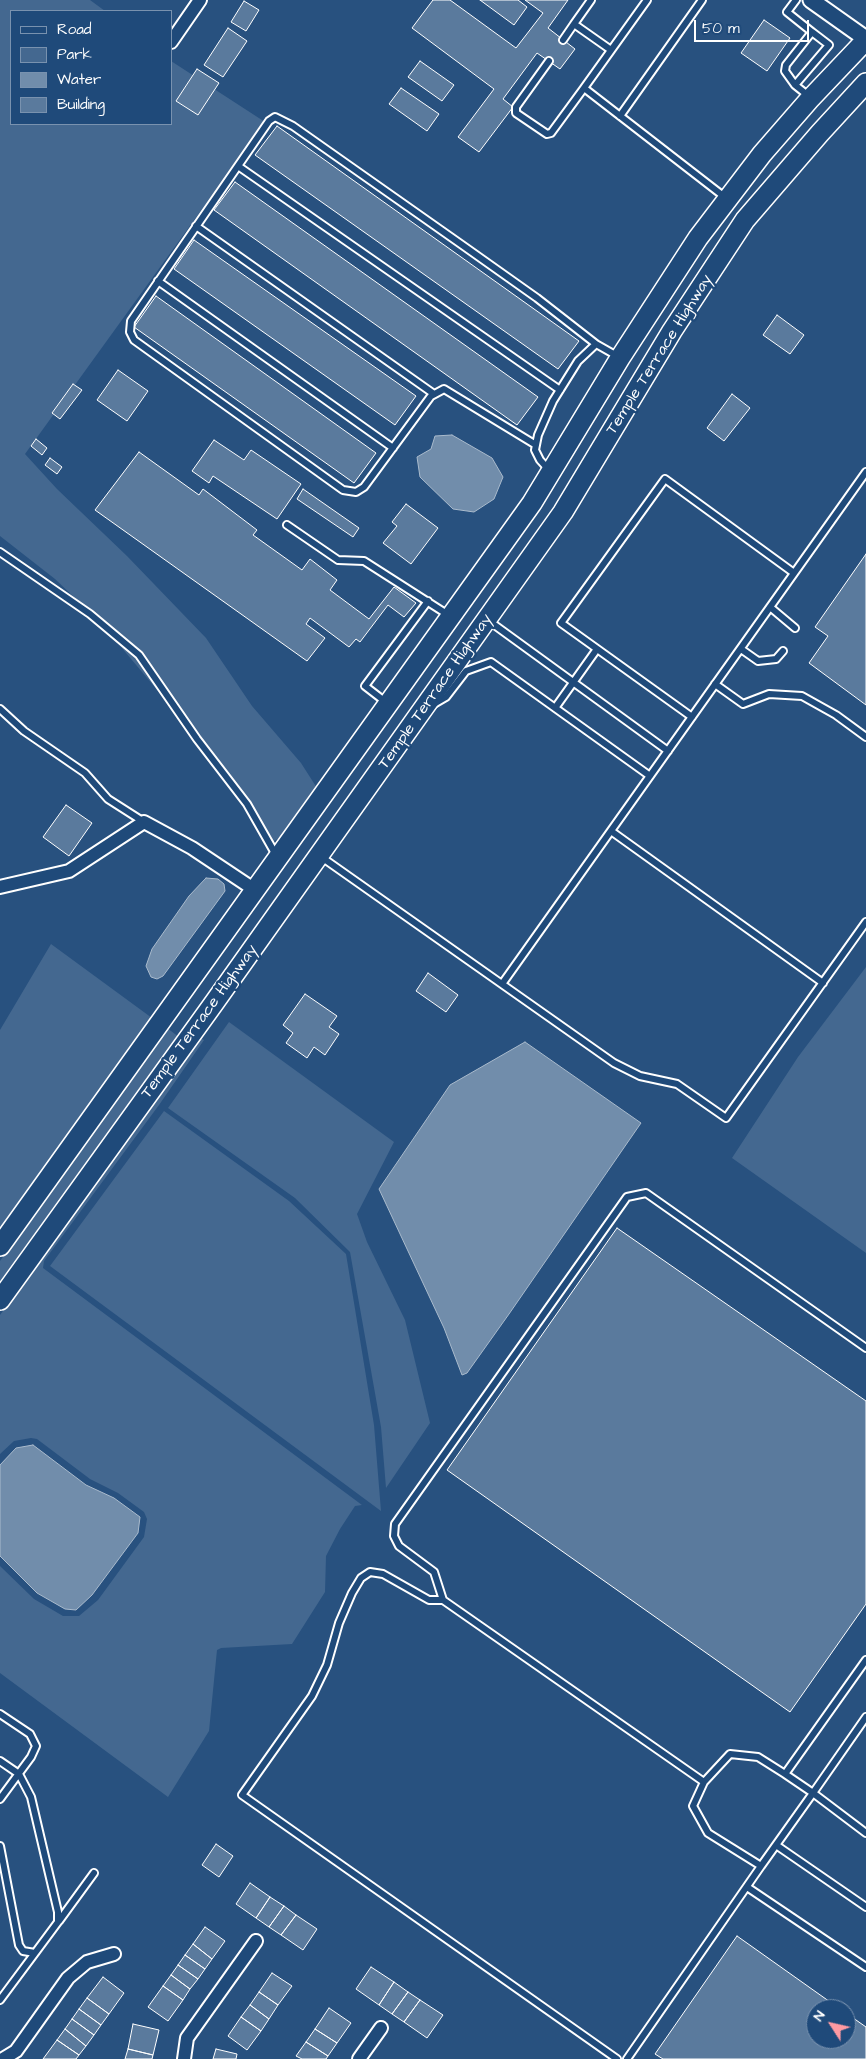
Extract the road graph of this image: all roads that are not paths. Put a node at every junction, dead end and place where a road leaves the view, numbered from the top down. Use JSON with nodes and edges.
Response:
{"nodes":[{"id":1,"x":200,"y":0,"type":"edge"},
{"id":2,"x":591,"y":0,"type":"edge"},
{"id":3,"x":647,"y":0,"type":"edge"},
{"id":4,"x":702,"y":0,"type":"edge"},
{"id":5,"x":796,"y":0,"type":"edge"},
{"id":6,"x":811,"y":0,"type":"edge"},
{"id":7,"x":574,"y":24,"type":"junction"},
{"id":8,"x":812,"y":32,"type":"junction"},
{"id":9,"x":866,"y":39,"type":"edge"},
{"id":10,"x":563,"y":40,"type":"dead end"},
{"id":11,"x":172,"y":41,"type":"edge"},
{"id":12,"x":611,"y":50,"type":"junction"},
{"id":13,"x":549,"y":61,"type":"dead end"},
{"id":14,"x":866,"y":83,"type":"edge"},
{"id":15,"x":795,"y":85,"type":"junction"},
{"id":16,"x":584,"y":88,"type":"junction"},
{"id":17,"x":811,"y":98,"type":"junction"},
{"id":18,"x":620,"y":116,"type":"junction"},
{"id":19,"x":238,"y":166,"type":"junction"},
{"id":20,"x":727,"y":198,"type":"junction"},
{"id":21,"x":196,"y":226,"type":"junction"},
{"id":22,"x":158,"y":281,"type":"junction"},
{"id":23,"x":596,"y":344,"type":"junction"},
{"id":24,"x":620,"y":358,"type":"junction"},
{"id":25,"x":560,"y":390,"type":"junction"},
{"id":26,"x":434,"y":394,"type":"junction"},
{"id":27,"x":536,"y":445,"type":"junction"},
{"id":28,"x":393,"y":448,"type":"junction"},
{"id":29,"x":551,"y":471,"type":"junction"},
{"id":30,"x":866,"y":472,"type":"edge"},
{"id":31,"x":287,"y":524,"type":"dead end"},
{"id":32,"x":0,"y":552,"type":"edge"},
{"id":33,"x":794,"y":573,"type":"junction"},
{"id":34,"x":428,"y":601,"type":"junction"},
{"id":35,"x":770,"y":607,"type":"junction"},
{"id":36,"x":451,"y":616,"type":"junction"},
{"id":37,"x":487,"y":620,"type":"junction"},
{"id":38,"x":796,"y":628,"type":"dead end"},
{"id":39,"x":740,"y":648,"type":"junction"},
{"id":40,"x":597,"y":649,"type":"junction"},
{"id":41,"x":784,"y":651,"type":"dead end"},
{"id":42,"x":574,"y":683,"type":"junction"},
{"id":43,"x":715,"y":684,"type":"junction"},
{"id":44,"x":388,"y":704,"type":"junction"},
{"id":45,"x":556,"y":708,"type":"junction"},
{"id":46,"x":0,"y":709,"type":"edge"},
{"id":47,"x":422,"y":711,"type":"junction"},
{"id":48,"x":692,"y":717,"type":"junction"},
{"id":49,"x":866,"y":737,"type":"edge"},
{"id":50,"x":668,"y":751,"type":"junction"},
{"id":51,"x":650,"y":776,"type":"junction"},
{"id":52,"x":144,"y":822,"type":"junction"},
{"id":53,"x":611,"y":831,"type":"junction"},
{"id":54,"x":319,"y":855,"type":"junction"},
{"id":55,"x":278,"y":858,"type":"junction"},
{"id":56,"x":0,"y":887,"type":"edge"},
{"id":57,"x":255,"y":890,"type":"junction"},
{"id":58,"x":866,"y":922,"type":"edge"},
{"id":59,"x":823,"y":983,"type":"junction"},
{"id":60,"x":502,"y":984,"type":"junction"},
{"id":61,"x":164,"y":1017,"type":"junction"},
{"id":62,"x":191,"y":1036,"type":"junction"},
{"id":63,"x":0,"y":1246,"type":"edge"},
{"id":64,"x":0,"y":1300,"type":"edge"},
{"id":65,"x":866,"y":1348,"type":"edge"},
{"id":66,"x":443,"y":1600,"type":"junction"},
{"id":67,"x":866,"y":1660,"type":"edge"},
{"id":68,"x":0,"y":1714,"type":"edge"},
{"id":69,"x":866,"y":1717,"type":"edge"},
{"id":70,"x":0,"y":1761,"type":"edge"},
{"id":71,"x":19,"y":1774,"type":"junction"},
{"id":72,"x":785,"y":1774,"type":"junction"},
{"id":73,"x":704,"y":1782,"type":"junction"},
{"id":74,"x":813,"y":1793,"type":"junction"},
{"id":75,"x":0,"y":1799,"type":"edge"},
{"id":76,"x":866,"y":1833,"type":"edge"},
{"id":77,"x":776,"y":1845,"type":"junction"},
{"id":78,"x":0,"y":1846,"type":"edge"},
{"id":79,"x":761,"y":1866,"type":"junction"},
{"id":80,"x":94,"y":1873,"type":"dead end"},
{"id":81,"x":747,"y":1887,"type":"junction"},
{"id":82,"x":866,"y":1907,"type":"edge"},
{"id":83,"x":58,"y":1922,"type":"junction"},
{"id":84,"x":256,"y":1942,"type":"dead end"},
{"id":85,"x":35,"y":1952,"type":"junction"},
{"id":86,"x":114,"y":1954,"type":"dead end"},
{"id":87,"x":866,"y":1967,"type":"edge"},
{"id":88,"x":0,"y":2000,"type":"edge"},
{"id":89,"x":381,"y":2028,"type":"dead end"},
{"id":90,"x":3,"y":2059,"type":"edge"},
{"id":91,"x":184,"y":2059,"type":"edge"},
{"id":92,"x":359,"y":2059,"type":"edge"},
{"id":93,"x":616,"y":2059,"type":"edge"},
{"id":94,"x":627,"y":2059,"type":"edge"}],
"edges":[{"from":1,"to":11,"type":"street"},
{"from":2,"to":7,"type":"lane"},
{"from":3,"to":12,"type":"lane"},
{"from":4,"to":18,"type":"lane"},
{"from":5,"to":8,"type":"lane"},
{"from":6,"to":9,"type":"street"},
{"from":7,"to":10,"type":"lane"},
{"from":7,"to":12,"type":"lane"},
{"from":8,"to":15,"type":"lane"},
{"from":8,"to":15,"type":"lane"},
{"from":9,"to":17,"type":"main road","name":"Temple Terrace Highway"},
{"from":12,"to":16,"type":"lane"},
{"from":13,"to":16,"type":"lane"},
{"from":14,"to":37,"type":"main road","name":"Temple Terrace Highway"},
{"from":15,"to":17,"type":"lane"},
{"from":16,"to":18,"type":"lane"},
{"from":17,"to":20,"type":"main road","name":"Temple Terrace Highway"},
{"from":18,"to":20,"type":"lane"},
{"from":19,"to":21,"type":"lane"},
{"from":19,"to":23,"type":"lane"},
{"from":19,"to":25,"type":"lane"},
{"from":20,"to":24,"type":"main road","name":"Temple Terrace Highway"},
{"from":21,"to":22,"type":"lane"},
{"from":21,"to":26,"type":"lane"},
{"from":22,"to":28,"type":"lane"},
{"from":22,"to":28,"type":"lane"},
{"from":23,"to":24,"type":"lane"},
{"from":23,"to":25,"type":"lane"},
{"from":24,"to":29,"type":"main road","name":"Temple Terrace Highway"},
{"from":25,"to":27,"type":"lane"},
{"from":26,"to":27,"type":"lane"},
{"from":26,"to":28,"type":"lane"},
{"from":27,"to":29,"type":"lane"},
{"from":29,"to":36,"type":"main road","name":"Temple Terrace Highway"},
{"from":30,"to":33,"type":"lane"},
{"from":31,"to":34,"type":"lane"},
{"from":32,"to":55,"type":"lane"},
{"from":33,"to":35,"type":"lane"},
{"from":33,"to":40,"type":"lane"},
{"from":34,"to":36,"type":"lane"},
{"from":34,"to":44,"type":"lane"},
{"from":35,"to":38,"type":"lane"},
{"from":35,"to":39,"type":"lane"},
{"from":36,"to":44,"type":"main road","name":"Temple Terrace Highway"},
{"from":37,"to":42,"type":"lane"},
{"from":37,"to":47,"type":"main road","name":"Temple Terrace Highway"},
{"from":39,"to":41,"type":"lane"},
{"from":39,"to":43,"type":"lane"},
{"from":40,"to":42,"type":"lane"},
{"from":40,"to":48,"type":"lane"},
{"from":42,"to":45,"type":"lane"},
{"from":42,"to":50,"type":"lane"},
{"from":43,"to":48,"type":"lane"},
{"from":43,"to":49,"type":"lane"},
{"from":44,"to":55,"type":"main road","name":"Temple Terrace Highway"},
{"from":45,"to":47,"type":"lane"},
{"from":45,"to":51,"type":"lane"},
{"from":46,"to":52,"type":"lane"},
{"from":47,"to":54,"type":"main road","name":"Temple Terrace Highway"},
{"from":48,"to":50,"type":"lane"},
{"from":50,"to":51,"type":"lane"},
{"from":51,"to":53,"type":"lane"},
{"from":52,"to":56,"type":"street"},
{"from":52,"to":57,"type":"street"},
{"from":53,"to":59,"type":"lane"},
{"from":53,"to":60,"type":"lane"},
{"from":54,"to":60,"type":"lane"},
{"from":54,"to":62,"type":"main road","name":"Temple Terrace Highway"},
{"from":55,"to":57,"type":"main road","name":"Temple Terrace Highway"},
{"from":57,"to":61,"type":"main road","name":"Temple Terrace Highway"},
{"from":58,"to":59,"type":"lane"},
{"from":59,"to":60,"type":"lane"},
{"from":61,"to":62,"type":"main road"},
{"from":61,"to":63,"type":"main road","name":"Temple Terrace Highway"},
{"from":62,"to":64,"type":"main road","name":"Temple Terrace Highway"},
{"from":65,"to":66,"type":"lane"},
{"from":66,"to":73,"type":"lane"},
{"from":66,"to":93,"type":"lane"},
{"from":67,"to":72,"type":"lane"},
{"from":68,"to":71,"type":"lane"},
{"from":69,"to":74,"type":"lane"},
{"from":70,"to":71,"type":"lane"},
{"from":71,"to":75,"type":"lane"},
{"from":71,"to":83,"type":"lane"},
{"from":72,"to":73,"type":"lane"},
{"from":72,"to":74,"type":"lane"},
{"from":73,"to":79,"type":"lane"},
{"from":74,"to":76,"type":"lane"},
{"from":74,"to":77,"type":"lane"},
{"from":77,"to":79,"type":"lane"},
{"from":77,"to":82,"type":"lane"},
{"from":78,"to":85,"type":"lane"},
{"from":79,"to":81,"type":"lane"},
{"from":80,"to":83,"type":"lane"},
{"from":81,"to":87,"type":"lane"},
{"from":81,"to":94,"type":"lane"},
{"from":83,"to":85,"type":"lane"},
{"from":84,"to":91,"type":"street"},
{"from":85,"to":88,"type":"lane"},
{"from":86,"to":90,"type":"street"},
{"from":89,"to":92,"type":"street"}]}
